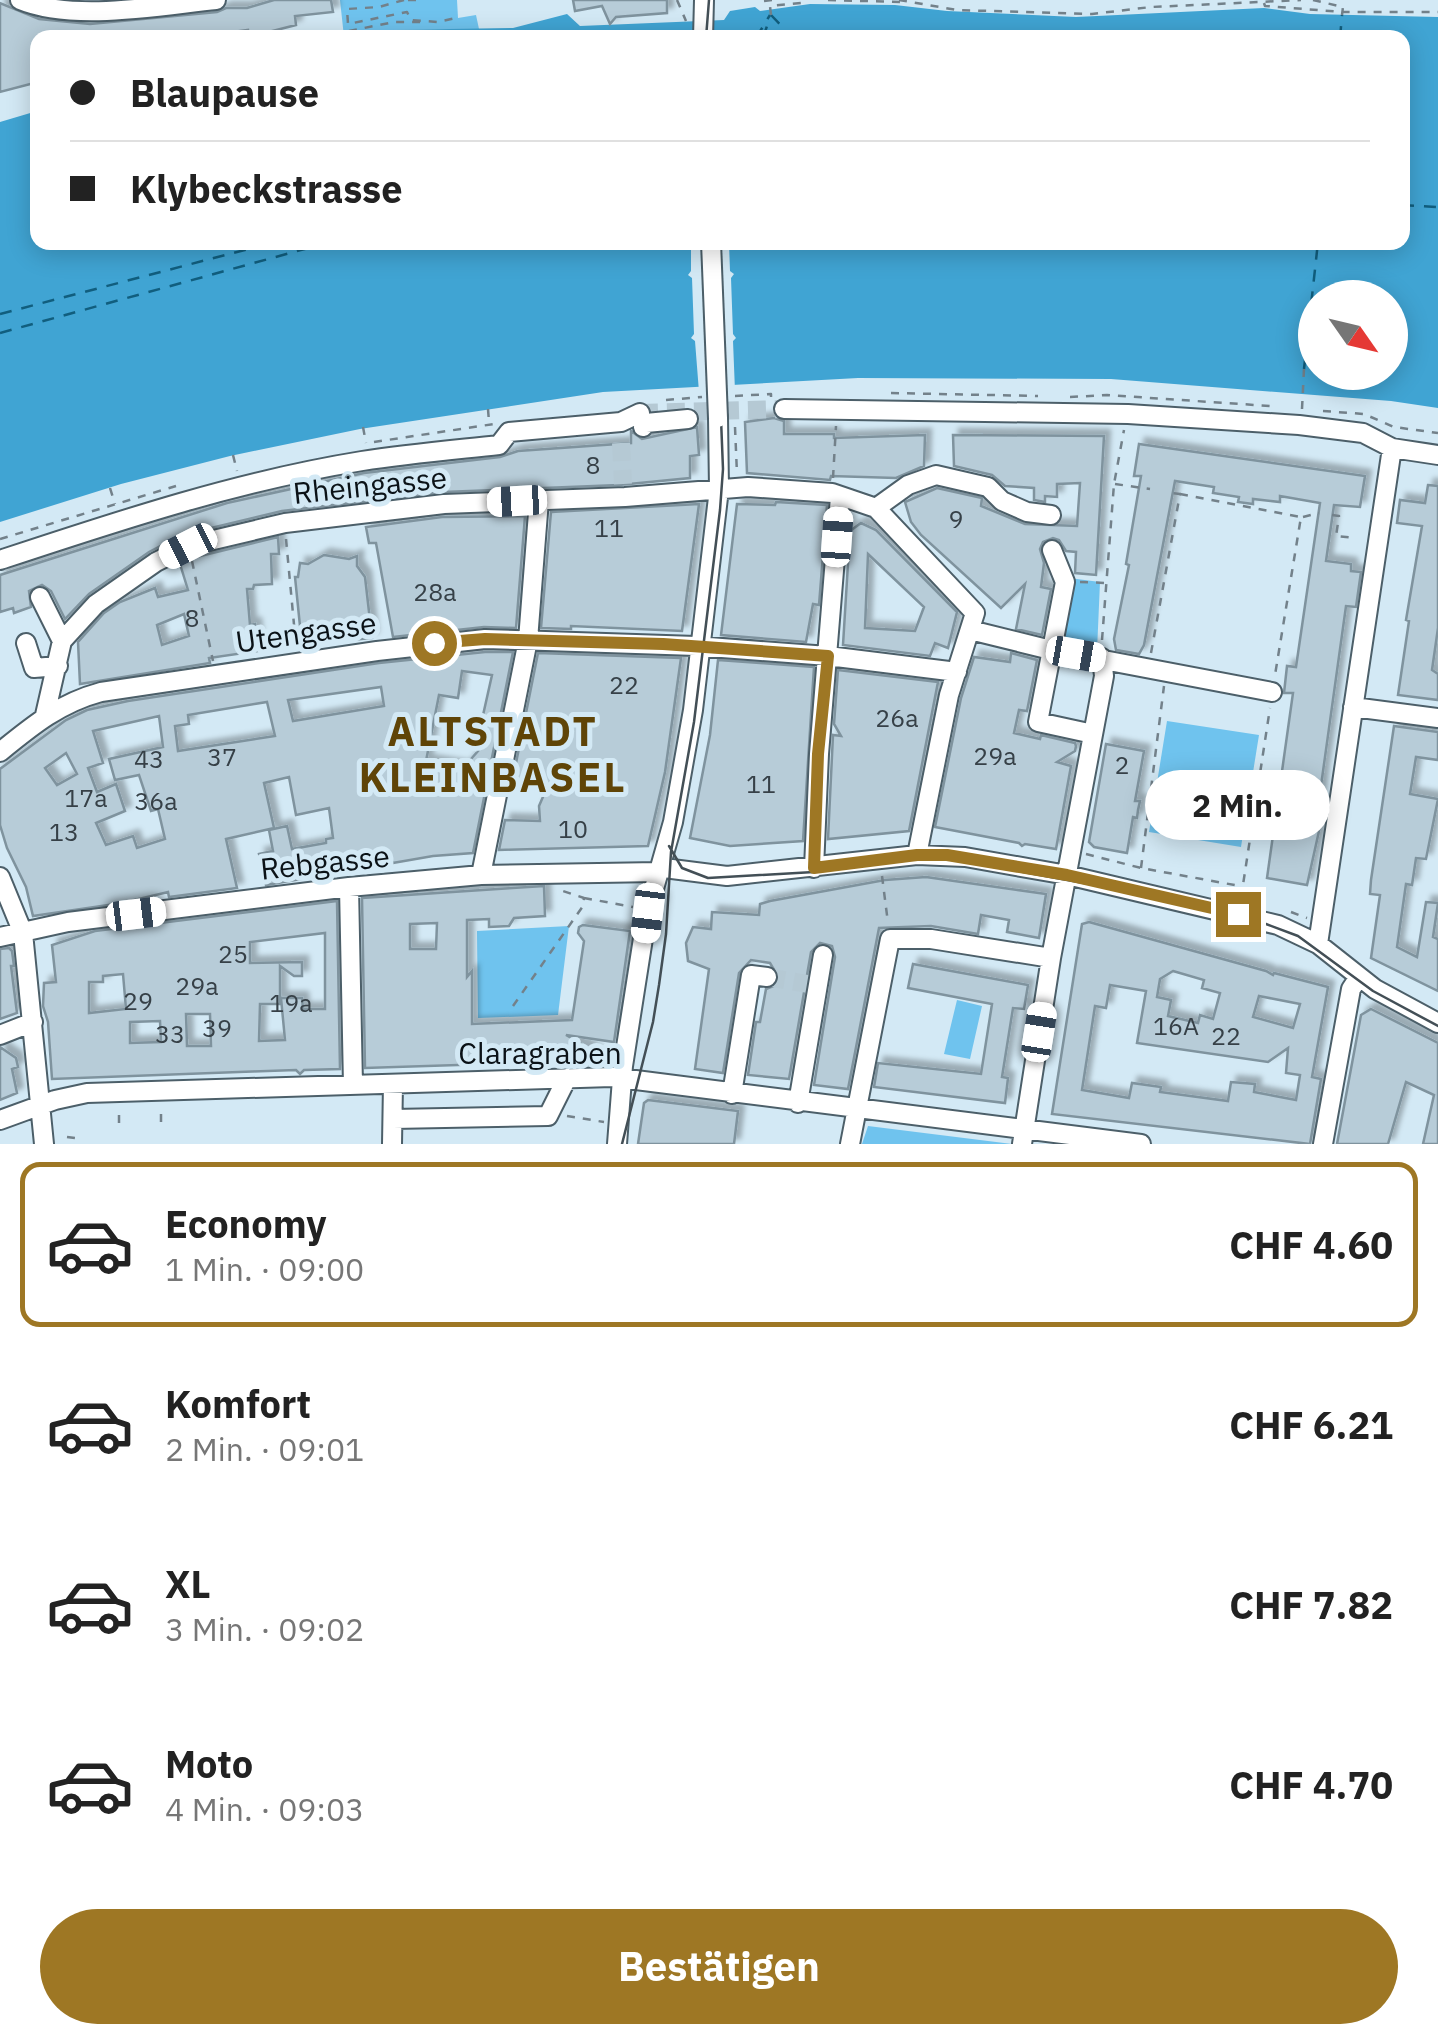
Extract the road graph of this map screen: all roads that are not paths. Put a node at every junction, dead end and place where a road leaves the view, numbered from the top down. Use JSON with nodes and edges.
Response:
{"nodes":[{"id":1,"x":20,"y":0,"type":"edge"},
{"id":2,"x":216,"y":0,"type":"edge"},
{"id":3,"x":711,"y":250,"type":"edge"},
{"id":4,"x":777,"y":403,"type":"tunnel mouth"},
{"id":5,"x":688,"y":419,"type":"dead end"},
{"id":6,"x":621,"y":422,"type":"junction"},
{"id":7,"x":621,"y":443,"type":"tunnel mouth"},
{"id":8,"x":1392,"y":448,"type":"junction"},
{"id":9,"x":1438,"y":455,"type":"edge"},
{"id":10,"x":719,"y":489,"type":"junction"},
{"id":11,"x":840,"y":498,"type":"junction"},
{"id":12,"x":538,"y":500,"type":"junction"},
{"id":13,"x":876,"y":508,"type":"junction"},
{"id":14,"x":1051,"y":516,"type":"dead end"},
{"id":15,"x":1052,"y":550,"type":"dead end"},
{"id":16,"x":0,"y":560,"type":"edge"},
{"id":17,"x":40,"y":597,"type":"dead end"},
{"id":18,"x":970,"y":630,"type":"junction"},
{"id":19,"x":528,"y":640,"type":"junction"},
{"id":20,"x":62,"y":641,"type":"junction"},
{"id":21,"x":26,"y":642,"type":"dead end"},
{"id":22,"x":700,"y":646,"type":"junction"},
{"id":23,"x":1051,"y":650,"type":"junction"},
{"id":24,"x":828,"y":656,"type":"junction"},
{"id":25,"x":1102,"y":658,"type":"junction"},
{"id":26,"x":58,"y":666,"type":"junction"},
{"id":27,"x":956,"y":672,"type":"junction"},
{"id":28,"x":1272,"y":692,"type":"road end"},
{"id":29,"x":1353,"y":707,"type":"junction"},
{"id":30,"x":45,"y":715,"type":"junction"},
{"id":31,"x":1438,"y":718,"type":"edge"},
{"id":32,"x":1094,"y":734,"type":"junction"},
{"id":33,"x":0,"y":752,"type":"edge"},
{"id":34,"x":917,"y":855,"type":"junction"},
{"id":35,"x":814,"y":868,"type":"junction"},
{"id":36,"x":658,"y":872,"type":"junction"},
{"id":37,"x":481,"y":875,"type":"junction"},
{"id":38,"x":1067,"y":875,"type":"junction"},
{"id":39,"x":0,"y":877,"type":"edge"},
{"id":40,"x":348,"y":887,"type":"junction"},
{"id":41,"x":23,"y":933,"type":"junction"},
{"id":42,"x":0,"y":937,"type":"edge"},
{"id":43,"x":1318,"y":944,"type":"junction"},
{"id":44,"x":823,"y":954,"type":"dead end"},
{"id":45,"x":1051,"y":958,"type":"junction"},
{"id":46,"x":767,"y":977,"type":"dead end"},
{"id":47,"x":1359,"y":977,"type":"junction"},
{"id":48,"x":33,"y":1022,"type":"junction"},
{"id":49,"x":1438,"y":1023,"type":"edge"},
{"id":50,"x":0,"y":1035,"type":"edge"},
{"id":51,"x":567,"y":1078,"type":"junction"},
{"id":52,"x":622,"y":1078,"type":"junction"},
{"id":53,"x":393,"y":1084,"type":"junction"},
{"id":54,"x":353,"y":1085,"type":"junction"},
{"id":55,"x":732,"y":1094,"type":"junction"},
{"id":56,"x":798,"y":1102,"type":"junction"},
{"id":57,"x":38,"y":1106,"type":"junction"},
{"id":58,"x":857,"y":1110,"type":"junction"},
{"id":59,"x":393,"y":1119,"type":"junction"},
{"id":60,"x":0,"y":1123,"type":"edge"},
{"id":61,"x":619,"y":1135,"type":"edge"},
{"id":62,"x":1022,"y":1137,"type":"edge"},
{"id":63,"x":43,"y":1138,"type":"edge"},
{"id":64,"x":392,"y":1144,"type":"edge"},
{"id":65,"x":850,"y":1144,"type":"edge"},
{"id":66,"x":1140,"y":1144,"type":"edge"},
{"id":67,"x":1323,"y":1144,"type":"edge"}],
"edges":[{"from":1,"to":2,"type":"street"},
{"from":3,"to":10,"type":"street","bridge":true},
{"from":4,"to":8,"type":"street"},
{"from":5,"to":6,"type":"street"},
{"from":6,"to":7,"type":"street"},
{"from":6,"to":16,"type":"street"},
{"from":8,"to":9,"type":"street"},
{"from":8,"to":29,"type":"street"},
{"from":10,"to":11,"type":"street","name":"Rheingasse"},
{"from":10,"to":12,"type":"street","name":"Rheingasse"},
{"from":10,"to":22,"type":"street"},
{"from":11,"to":13,"type":"street","name":"Rheingasse"},
{"from":11,"to":24,"type":"street"},
{"from":12,"to":19,"type":"street"},
{"from":12,"to":20,"type":"street","name":"Rheingasse"},
{"from":13,"to":14,"type":"street"},
{"from":13,"to":18,"type":"street"},
{"from":15,"to":23,"type":"street"},
{"from":17,"to":20,"type":"street"},
{"from":18,"to":23,"type":"street"},
{"from":18,"to":27,"type":"street"},
{"from":19,"to":22,"type":"street","name":"Utengasse"},
{"from":19,"to":30,"type":"street","name":"Utengasse"},
{"from":19,"to":37,"type":"street"},
{"from":20,"to":26,"type":"street"},
{"from":21,"to":26,"type":"street"},
{"from":22,"to":24,"type":"street","name":"Utengasse"},
{"from":22,"to":36,"type":"street"},
{"from":23,"to":25,"type":"street"},
{"from":23,"to":32,"type":"street"},
{"from":24,"to":27,"type":"street","name":"Utengasse"},
{"from":24,"to":35,"type":"street"},
{"from":25,"to":28,"type":"street"},
{"from":25,"to":32,"type":"street"},
{"from":26,"to":30,"type":"street"},
{"from":27,"to":34,"type":"street"},
{"from":29,"to":31,"type":"street"},
{"from":29,"to":43,"type":"street"},
{"from":30,"to":33,"type":"street","name":"Utengasse"},
{"from":32,"to":38,"type":"street"},
{"from":34,"to":35,"type":"street","name":"Rebgasse"},
{"from":34,"to":38,"type":"street","name":"Rebgasse"},
{"from":35,"to":36,"type":"street","name":"Rebgasse"},
{"from":36,"to":37,"type":"street","name":"Rebgasse"},
{"from":36,"to":52,"type":"street"},
{"from":37,"to":40,"type":"street","name":"Rebgasse"},
{"from":38,"to":43,"type":"street","name":"Rebgasse"},
{"from":38,"to":45,"type":"street"},
{"from":39,"to":41,"type":"street"},
{"from":40,"to":41,"type":"street","name":"Rebgasse"},
{"from":40,"to":54,"type":"street"},
{"from":41,"to":42,"type":"street","name":"Rebgasse"},
{"from":41,"to":48,"type":"street"},
{"from":43,"to":47,"type":"street","name":"Rebgasse"},
{"from":44,"to":56,"type":"street"},
{"from":45,"to":58,"type":"street"},
{"from":45,"to":62,"type":"street"},
{"from":46,"to":55,"type":"street"},
{"from":47,"to":49,"type":"street","name":"Rebgasse"},
{"from":47,"to":67,"type":"street"},
{"from":48,"to":50,"type":"street"},
{"from":48,"to":57,"type":"street"},
{"from":51,"to":52,"type":"street","name":"Claragraben"},
{"from":51,"to":53,"type":"street","name":"Claragraben"},
{"from":51,"to":59,"type":"street"},
{"from":52,"to":55,"type":"street","name":"Claragraben"},
{"from":52,"to":61,"type":"street"},
{"from":53,"to":54,"type":"street","name":"Claragraben"},
{"from":53,"to":59,"type":"street"},
{"from":54,"to":57,"type":"street","name":"Claragraben"},
{"from":55,"to":56,"type":"street","name":"Claragraben"},
{"from":56,"to":58,"type":"street","name":"Claragraben"},
{"from":57,"to":60,"type":"street","name":"Claragraben"},
{"from":57,"to":63,"type":"street"},
{"from":58,"to":62,"type":"street","name":"Claragraben"},
{"from":58,"to":65,"type":"street"},
{"from":59,"to":64,"type":"street"},
{"from":62,"to":66,"type":"street","name":"Claragraben"}]}
